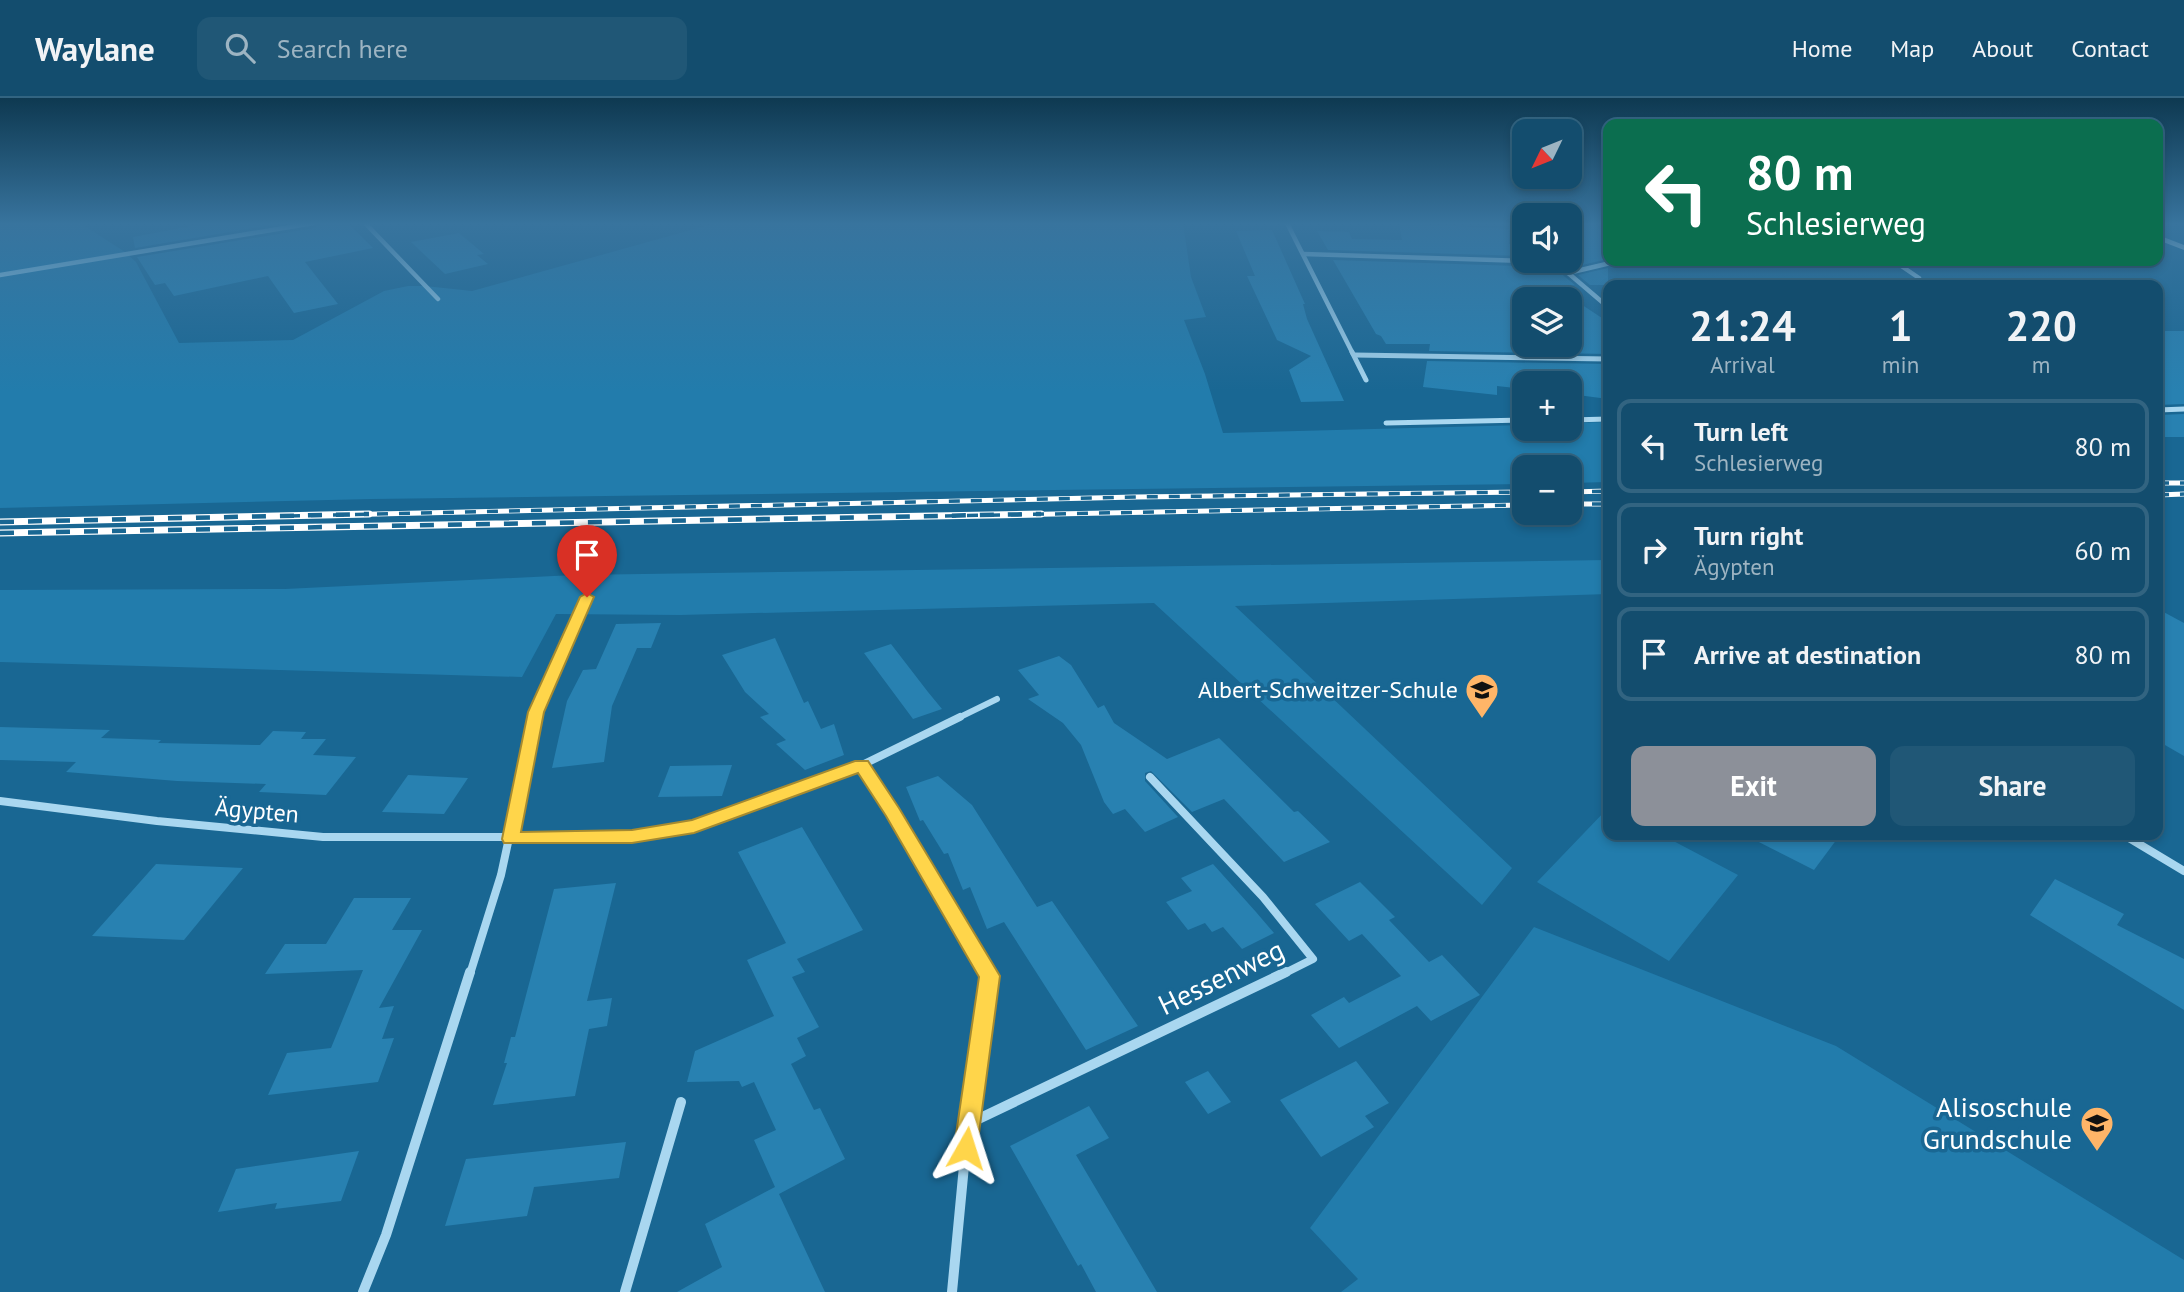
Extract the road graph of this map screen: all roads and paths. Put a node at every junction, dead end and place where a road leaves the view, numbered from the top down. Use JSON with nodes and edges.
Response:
{"nodes":[{"id":1,"x":419,"y":279,"type":"edge"},
{"id":2,"x":1316,"y":279,"type":"edge"},
{"id":3,"x":1574,"y":279,"type":"edge"},
{"id":4,"x":438,"y":299,"type":"dead end"},
{"id":5,"x":1603,"y":303,"type":"edge"},
{"id":6,"x":1355,"y":355,"type":"junction"},
{"id":7,"x":1603,"y":359,"type":"edge"},
{"id":8,"x":1366,"y":380,"type":"dead end"},
{"id":9,"x":2184,"y":409,"type":"edge"},
{"id":10,"x":2163,"y":410,"type":"edge"},
{"id":11,"x":1603,"y":419,"type":"edge"},
{"id":12,"x":1512,"y":420,"type":"edge"},
{"id":13,"x":1582,"y":420,"type":"edge"},
{"id":14,"x":1385,"y":422,"type":"dead end"},
{"id":15,"x":587,"y":597,"type":"dead end"},
{"id":16,"x":997,"y":699,"type":"dead end"},
{"id":17,"x":862,"y":765,"type":"junction"},
{"id":18,"x":1150,"y":777,"type":"dead end"},
{"id":19,"x":0,"y":800,"type":"edge"},
{"id":20,"x":511,"y":839,"type":"junction"},
{"id":21,"x":2132,"y":840,"type":"edge"},
{"id":22,"x":2184,"y":871,"type":"edge"},
{"id":23,"x":681,"y":1102,"type":"dead end"},
{"id":24,"x":968,"y":1124,"type":"junction"},
{"id":25,"x":363,"y":1292,"type":"edge"},
{"id":26,"x":625,"y":1292,"type":"edge"},
{"id":27,"x":952,"y":1292,"type":"edge"}],
"edges":[{"from":1,"to":4,"type":"street"},
{"from":2,"to":6,"type":"street"},
{"from":3,"to":5,"type":"street"},
{"from":6,"to":7,"type":"street"},
{"from":6,"to":8,"type":"street"},
{"from":9,"to":10,"type":"street"},
{"from":11,"to":13,"type":"street"},
{"from":12,"to":14,"type":"street"},
{"from":15,"to":20,"type":"street"},
{"from":16,"to":17,"type":"street","name":"Ägypten"},
{"from":17,"to":20,"type":"street","name":"Ägypten"},
{"from":17,"to":24,"type":"street"},
{"from":18,"to":24,"type":"street","name":"Hessenweg"},
{"from":19,"to":20,"type":"street","name":"Ägypten"},
{"from":20,"to":25,"type":"street"},
{"from":21,"to":22,"type":"street"},
{"from":23,"to":26,"type":"street"},
{"from":24,"to":27,"type":"street"}]}
